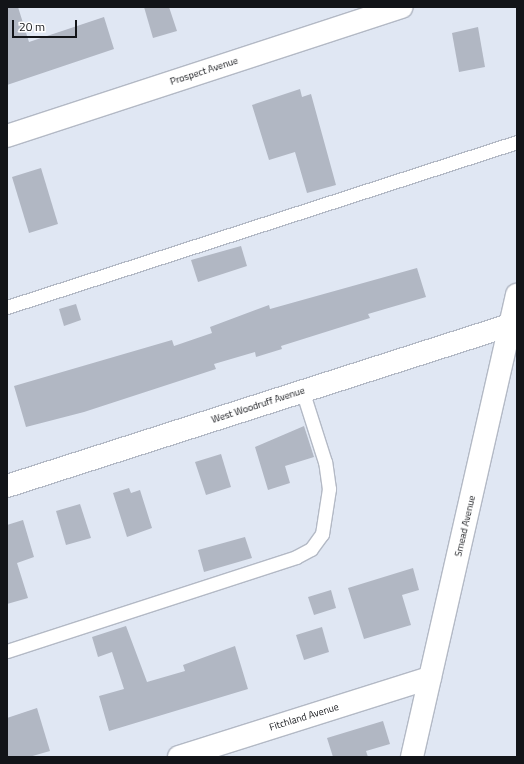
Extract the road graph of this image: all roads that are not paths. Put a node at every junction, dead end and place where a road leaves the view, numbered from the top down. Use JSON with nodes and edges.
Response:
{"nodes":[{"id":1,"x":401,"y":7,"type":"edge"},
{"id":2,"x":7,"y":136,"type":"edge"},
{"id":3,"x":517,"y":142,"type":"edge"},
{"id":4,"x":517,"y":295,"type":"edge"},
{"id":5,"x":7,"y":307,"type":"edge"},
{"id":6,"x":510,"y":325,"type":"junction"},
{"id":7,"x":302,"y":390,"type":"junction"},
{"id":8,"x":7,"y":486,"type":"edge"},
{"id":9,"x":7,"y":651,"type":"edge"},
{"id":10,"x":430,"y":678,"type":"junction"},
{"id":11,"x":221,"y":750,"type":"edge"},
{"id":12,"x":179,"y":757,"type":"edge"},
{"id":13,"x":412,"y":757,"type":"edge"}],
"edges":[{"from":1,"to":2,"type":"street","name":"Prospect Avenue"},
{"from":3,"to":5,"type":"lane"},
{"from":4,"to":6,"type":"street","name":"Smead Avenue"},
{"from":6,"to":7,"type":"street","name":"West Woodruff Avenue"},
{"from":6,"to":10,"type":"street","name":"Smead Avenue"},
{"from":7,"to":8,"type":"street","name":"West Woodruff Avenue"},
{"from":7,"to":9,"type":"lane"},
{"from":10,"to":11,"type":"street","name":"Fitchland Avenue"},
{"from":10,"to":13,"type":"street","name":"Smead Avenue"},
{"from":11,"to":12,"type":"street","name":"Fitchland Avenue"}]}
